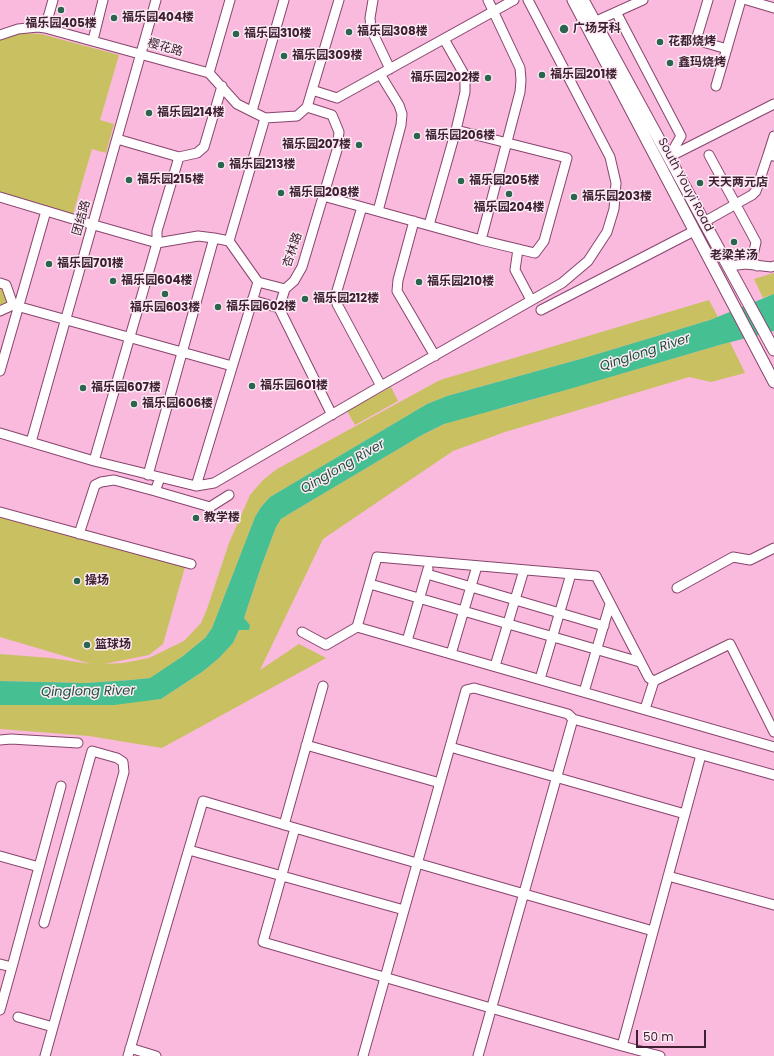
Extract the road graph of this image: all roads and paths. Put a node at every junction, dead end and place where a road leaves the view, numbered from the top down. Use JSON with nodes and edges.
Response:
{"nodes":[{"id":1,"x":53,"y":0,"type":"edge"},
{"id":2,"x":103,"y":0,"type":"edge"},
{"id":3,"x":156,"y":0,"type":"edge"},
{"id":4,"x":230,"y":0,"type":"edge"},
{"id":5,"x":284,"y":0,"type":"edge"},
{"id":6,"x":339,"y":0,"type":"edge"},
{"id":7,"x":373,"y":0,"type":"edge"},
{"id":8,"x":488,"y":0,"type":"edge"},
{"id":9,"x":514,"y":0,"type":"edge"},
{"id":10,"x":528,"y":0,"type":"edge"},
{"id":11,"x":581,"y":0,"type":"edge"},
{"id":12,"x":643,"y":0,"type":"edge"},
{"id":13,"x":708,"y":0,"type":"edge"},
{"id":14,"x":741,"y":0,"type":"edge"},
{"id":15,"x":747,"y":0,"type":"edge"},
{"id":16,"x":774,"y":8,"type":"edge"},
{"id":17,"x":493,"y":11,"type":"junction"},
{"id":18,"x":616,"y":12,"type":"junction"},
{"id":19,"x":594,"y":22,"type":"junction"},
{"id":20,"x":45,"y":28,"type":"junction"},
{"id":21,"x":0,"y":35,"type":"edge"},
{"id":22,"x":444,"y":39,"type":"junction"},
{"id":23,"x":93,"y":40,"type":"junction"},
{"id":24,"x":727,"y":49,"type":"junction"},
{"id":25,"x":141,"y":53,"type":"junction"},
{"id":26,"x":390,"y":69,"type":"junction"},
{"id":27,"x":209,"y":73,"type":"junction"},
{"id":28,"x":380,"y":74,"type":"junction"},
{"id":29,"x":222,"y":86,"type":"junction"},
{"id":30,"x":716,"y":86,"type":"dead end"},
{"id":31,"x":312,"y":90,"type":"junction"},
{"id":32,"x":337,"y":98,"type":"junction"},
{"id":33,"x":774,"y":104,"type":"edge"},
{"id":34,"x":307,"y":107,"type":"junction"},
{"id":35,"x":252,"y":111,"type":"junction"},
{"id":36,"x":332,"y":115,"type":"junction"},
{"id":37,"x":265,"y":118,"type":"junction"},
{"id":38,"x":456,"y":130,"type":"junction"},
{"id":39,"x":774,"y":136,"type":"edge"},
{"id":40,"x":117,"y":139,"type":"junction"},
{"id":41,"x":507,"y":142,"type":"junction"},
{"id":42,"x":709,"y":155,"type":"dead end"},
{"id":43,"x":771,"y":155,"type":"edge"},
{"id":44,"x":179,"y":157,"type":"junction"},
{"id":45,"x":669,"y":157,"type":"junction"},
{"id":46,"x":323,"y":196,"type":"junction"},
{"id":47,"x":0,"y":197,"type":"edge"},
{"id":48,"x":736,"y":205,"type":"junction"},
{"id":49,"x":362,"y":207,"type":"junction"},
{"id":50,"x":46,"y":211,"type":"junction"},
{"id":51,"x":378,"y":211,"type":"junction"},
{"id":52,"x":414,"y":221,"type":"junction"},
{"id":53,"x":704,"y":222,"type":"junction"},
{"id":54,"x":92,"y":225,"type":"junction"},
{"id":55,"x":429,"y":225,"type":"junction"},
{"id":56,"x":694,"y":231,"type":"junction"},
{"id":57,"x":214,"y":238,"type":"junction"},
{"id":58,"x":481,"y":240,"type":"junction"},
{"id":59,"x":228,"y":242,"type":"junction"},
{"id":60,"x":157,"y":243,"type":"junction"},
{"id":61,"x":518,"y":249,"type":"junction"},
{"id":62,"x":728,"y":266,"type":"junction"},
{"id":63,"x":757,"y":266,"type":"junction"},
{"id":64,"x":774,"y":266,"type":"edge"},
{"id":65,"x":258,"y":282,"type":"junction"},
{"id":66,"x":0,"y":283,"type":"edge"},
{"id":67,"x":285,"y":289,"type":"junction"},
{"id":68,"x":252,"y":300,"type":"junction"},
{"id":69,"x":531,"y":300,"type":"junction"},
{"id":70,"x":16,"y":306,"type":"junction"},
{"id":71,"x":279,"y":308,"type":"junction"},
{"id":72,"x":0,"y":310,"type":"edge"},
{"id":73,"x":542,"y":310,"type":"dead end"},
{"id":74,"x":65,"y":320,"type":"junction"},
{"id":75,"x":130,"y":338,"type":"junction"},
{"id":76,"x":772,"y":346,"type":"edge"},
{"id":77,"x":181,"y":353,"type":"junction"},
{"id":78,"x":435,"y":356,"type":"junction"},
{"id":79,"x":232,"y":366,"type":"junction"},
{"id":80,"x":0,"y":371,"type":"edge"},
{"id":81,"x":773,"y":379,"type":"edge"},
{"id":82,"x":381,"y":386,"type":"junction"},
{"id":83,"x":332,"y":415,"type":"junction"},
{"id":84,"x":0,"y":433,"type":"edge"},
{"id":85,"x":31,"y":442,"type":"junction"},
{"id":86,"x":94,"y":460,"type":"junction"},
{"id":87,"x":148,"y":475,"type":"junction"},
{"id":88,"x":160,"y":478,"type":"junction"},
{"id":89,"x":196,"y":486,"type":"junction"},
{"id":90,"x":155,"y":491,"type":"junction"},
{"id":91,"x":229,"y":495,"type":"dead end"},
{"id":92,"x":0,"y":512,"type":"edge"},
{"id":93,"x":79,"y":534,"type":"junction"},
{"id":94,"x":774,"y":548,"type":"edge"},
{"id":95,"x":430,"y":562,"type":"junction"},
{"id":96,"x":191,"y":564,"type":"dead end"},
{"id":97,"x":477,"y":566,"type":"junction"},
{"id":98,"x":524,"y":570,"type":"junction"},
{"id":99,"x":427,"y":574,"type":"junction"},
{"id":100,"x":572,"y":574,"type":"junction"},
{"id":101,"x":370,"y":584,"type":"junction"},
{"id":102,"x":471,"y":587,"type":"junction"},
{"id":103,"x":677,"y":588,"type":"dead end"},
{"id":104,"x":420,"y":598,"type":"junction"},
{"id":105,"x":515,"y":600,"type":"junction"},
{"id":106,"x":610,"y":604,"type":"junction"},
{"id":107,"x":464,"y":611,"type":"junction"},
{"id":108,"x":560,"y":613,"type":"junction"},
{"id":109,"x":507,"y":624,"type":"junction"},
{"id":110,"x":604,"y":626,"type":"junction"},
{"id":111,"x":357,"y":627,"type":"junction"},
{"id":112,"x":302,"y":632,"type":"dead end"},
{"id":113,"x":553,"y":637,"type":"junction"},
{"id":114,"x":407,"y":641,"type":"junction"},
{"id":115,"x":597,"y":649,"type":"junction"},
{"id":116,"x":451,"y":654,"type":"junction"},
{"id":117,"x":640,"y":662,"type":"junction"},
{"id":118,"x":495,"y":666,"type":"junction"},
{"id":119,"x":540,"y":679,"type":"junction"},
{"id":120,"x":654,"y":681,"type":"junction"},
{"id":121,"x":323,"y":686,"type":"dead end"},
{"id":122,"x":584,"y":692,"type":"junction"},
{"id":123,"x":645,"y":709,"type":"junction"},
{"id":124,"x":573,"y":719,"type":"junction"},
{"id":125,"x":774,"y":732,"type":"edge"},
{"id":126,"x":0,"y":741,"type":"edge"},
{"id":127,"x":78,"y":743,"type":"dead end"},
{"id":128,"x":306,"y":745,"type":"junction"},
{"id":129,"x":773,"y":746,"type":"edge"},
{"id":130,"x":450,"y":747,"type":"junction"},
{"id":131,"x":701,"y":755,"type":"junction"},
{"id":132,"x":774,"y":775,"type":"edge"},
{"id":133,"x":557,"y":778,"type":"junction"},
{"id":134,"x":440,"y":783,"type":"junction"},
{"id":135,"x":61,"y":786,"type":"dead end"},
{"id":136,"x":685,"y":814,"type":"junction"},
{"id":137,"x":284,"y":825,"type":"junction"},
{"id":138,"x":296,"y":828,"type":"junction"},
{"id":139,"x":189,"y":850,"type":"junction"},
{"id":140,"x":0,"y":856,"type":"edge"},
{"id":141,"x":417,"y":863,"type":"junction"},
{"id":142,"x":39,"y":867,"type":"junction"},
{"id":143,"x":282,"y":876,"type":"junction"},
{"id":144,"x":668,"y":876,"type":"junction"},
{"id":145,"x":524,"y":894,"type":"junction"},
{"id":146,"x":774,"y":905,"type":"edge"},
{"id":147,"x":404,"y":910,"type":"junction"},
{"id":148,"x":44,"y":923,"type":"dead end"},
{"id":149,"x":653,"y":931,"type":"junction"},
{"id":150,"x":0,"y":964,"type":"edge"},
{"id":151,"x":12,"y":967,"type":"junction"},
{"id":152,"x":385,"y":977,"type":"junction"},
{"id":153,"x":492,"y":1008,"type":"junction"},
{"id":154,"x":0,"y":1010,"type":"edge"},
{"id":155,"x":18,"y":1017,"type":"dead end"},
{"id":156,"x":53,"y":1027,"type":"junction"},
{"id":157,"x":622,"y":1046,"type":"junction"},
{"id":158,"x":129,"y":1052,"type":"edge"},
{"id":159,"x":45,"y":1056,"type":"edge"},
{"id":160,"x":156,"y":1056,"type":"edge"},
{"id":161,"x":363,"y":1056,"type":"edge"},
{"id":162,"x":478,"y":1056,"type":"edge"},
{"id":163,"x":660,"y":1056,"type":"edge"}],
"edges":[{"from":1,"to":20,"type":"street"},
{"from":2,"to":23,"type":"street"},
{"from":3,"to":25,"type":"street","name":"团结路"},
{"from":4,"to":27,"type":"street"},
{"from":5,"to":35,"type":"street"},
{"from":6,"to":31,"type":"street"},
{"from":7,"to":26,"type":"street"},
{"from":8,"to":17,"type":"street"},
{"from":9,"to":17,"type":"street"},
{"from":10,"to":69,"type":"street"},
{"from":11,"to":19,"type":"main road","name":"South Youyi Road"},
{"from":11,"to":56,"type":"main road","name":"South Youyi Road"},
{"from":12,"to":18,"type":"street"},
{"from":13,"to":24,"type":"street"},
{"from":14,"to":24,"type":"street"},
{"from":15,"to":16,"type":"street"},
{"from":17,"to":22,"type":"street"},
{"from":17,"to":41,"type":"street"},
{"from":18,"to":19,"type":"street"},
{"from":18,"to":45,"type":"street"},
{"from":19,"to":45,"type":"main road","name":"South Youyi Road"},
{"from":20,"to":21,"type":"street","name":"樱花路"},
{"from":20,"to":23,"type":"street","name":"樱花路"},
{"from":22,"to":26,"type":"street"},
{"from":22,"to":38,"type":"street"},
{"from":23,"to":25,"type":"street","name":"樱花路"},
{"from":24,"to":30,"type":"street"},
{"from":25,"to":27,"type":"street","name":"樱花路"},
{"from":25,"to":40,"type":"street","name":"团结路"},
{"from":26,"to":28,"type":"street"},
{"from":27,"to":29,"type":"street","name":"樱花路"},
{"from":28,"to":32,"type":"street"},
{"from":28,"to":51,"type":"street"},
{"from":29,"to":35,"type":"street","name":"樱花路"},
{"from":29,"to":44,"type":"street"},
{"from":31,"to":32,"type":"street"},
{"from":31,"to":34,"type":"street"},
{"from":32,"to":36,"type":"street"},
{"from":33,"to":45,"type":"street"},
{"from":34,"to":36,"type":"street"},
{"from":34,"to":37,"type":"street"},
{"from":35,"to":37,"type":"street","name":"樱花路"},
{"from":36,"to":46,"type":"street","name":"杏林路"},
{"from":37,"to":59,"type":"street"},
{"from":38,"to":41,"type":"street"},
{"from":38,"to":55,"type":"street"},
{"from":39,"to":43,"type":"street"},
{"from":40,"to":44,"type":"street"},
{"from":40,"to":54,"type":"street","name":"团结路"},
{"from":41,"to":58,"type":"street"},
{"from":41,"to":61,"type":"street"},
{"from":42,"to":48,"type":"street"},
{"from":43,"to":48,"type":"street"},
{"from":44,"to":60,"type":"street"},
{"from":45,"to":53,"type":"main road","name":"South Youyi Road"},
{"from":46,"to":49,"type":"street"},
{"from":46,"to":67,"type":"street","name":"杏林路"},
{"from":47,"to":50,"type":"street"},
{"from":48,"to":53,"type":"street"},
{"from":48,"to":63,"type":"street"},
{"from":49,"to":51,"type":"street"},
{"from":49,"to":82,"type":"street"},
{"from":50,"to":54,"type":"street"},
{"from":50,"to":70,"type":"street"},
{"from":51,"to":52,"type":"street"},
{"from":52,"to":55,"type":"street"},
{"from":52,"to":78,"type":"street"},
{"from":53,"to":62,"type":"main road","name":"South Youyi Road"},
{"from":54,"to":60,"type":"street"},
{"from":54,"to":74,"type":"street","name":"团结路"},
{"from":55,"to":58,"type":"street"},
{"from":56,"to":73,"type":"street"},
{"from":56,"to":81,"type":"main road","name":"South Youyi Road"},
{"from":57,"to":59,"type":"street"},
{"from":57,"to":60,"type":"street"},
{"from":57,"to":77,"type":"street"},
{"from":58,"to":61,"type":"street"},
{"from":59,"to":65,"type":"street"},
{"from":60,"to":75,"type":"street"},
{"from":61,"to":69,"type":"street"},
{"from":62,"to":63,"type":"street"},
{"from":62,"to":76,"type":"main road","name":"South Youyi Road"},
{"from":63,"to":64,"type":"street"},
{"from":65,"to":67,"type":"street"},
{"from":65,"to":68,"type":"street"},
{"from":66,"to":70,"type":"street"},
{"from":67,"to":71,"type":"street"},
{"from":68,"to":71,"type":"street"},
{"from":68,"to":79,"type":"street"},
{"from":69,"to":78,"type":"street"},
{"from":70,"to":72,"type":"street"},
{"from":70,"to":74,"type":"street"},
{"from":70,"to":80,"type":"street"},
{"from":71,"to":83,"type":"street"},
{"from":74,"to":75,"type":"street"},
{"from":74,"to":85,"type":"street","name":"团结路"},
{"from":75,"to":77,"type":"street"},
{"from":75,"to":86,"type":"street"},
{"from":77,"to":79,"type":"street"},
{"from":77,"to":87,"type":"street"},
{"from":78,"to":82,"type":"street"},
{"from":79,"to":89,"type":"street"},
{"from":82,"to":83,"type":"street"},
{"from":83,"to":89,"type":"street"},
{"from":84,"to":85,"type":"street"},
{"from":85,"to":86,"type":"street"},
{"from":86,"to":87,"type":"street"},
{"from":87,"to":88,"type":"street"},
{"from":88,"to":89,"type":"street"},
{"from":88,"to":90,"type":"street"},
{"from":90,"to":91,"type":"street"},
{"from":90,"to":93,"type":"street"},
{"from":92,"to":93,"type":"street"},
{"from":93,"to":96,"type":"street"},
{"from":94,"to":103,"type":"street"},
{"from":95,"to":97,"type":"street"},
{"from":95,"to":99,"type":"street"},
{"from":95,"to":101,"type":"street"},
{"from":97,"to":98,"type":"street"},
{"from":97,"to":102,"type":"street"},
{"from":98,"to":100,"type":"street"},
{"from":98,"to":105,"type":"street"},
{"from":99,"to":102,"type":"street"},
{"from":99,"to":104,"type":"street"},
{"from":100,"to":106,"type":"street"},
{"from":100,"to":108,"type":"street"},
{"from":101,"to":104,"type":"street"},
{"from":101,"to":111,"type":"street"},
{"from":102,"to":105,"type":"street"},
{"from":102,"to":107,"type":"street"},
{"from":104,"to":107,"type":"street"},
{"from":104,"to":114,"type":"street"},
{"from":105,"to":108,"type":"street"},
{"from":105,"to":109,"type":"street"},
{"from":106,"to":110,"type":"street"},
{"from":106,"to":117,"type":"street"},
{"from":107,"to":109,"type":"street"},
{"from":107,"to":116,"type":"street"},
{"from":108,"to":110,"type":"street"},
{"from":108,"to":113,"type":"street"},
{"from":109,"to":113,"type":"street"},
{"from":109,"to":118,"type":"street"},
{"from":110,"to":115,"type":"street"},
{"from":111,"to":112,"type":"street"},
{"from":111,"to":114,"type":"street"},
{"from":113,"to":115,"type":"street"},
{"from":113,"to":119,"type":"street"},
{"from":114,"to":116,"type":"street"},
{"from":115,"to":117,"type":"street"},
{"from":115,"to":122,"type":"street"},
{"from":116,"to":118,"type":"street"},
{"from":117,"to":120,"type":"street"},
{"from":118,"to":119,"type":"street"},
{"from":119,"to":122,"type":"street"},
{"from":120,"to":123,"type":"street"},
{"from":120,"to":125,"type":"street"},
{"from":121,"to":128,"type":"street"},
{"from":122,"to":123,"type":"street"},
{"from":123,"to":129,"type":"street"},
{"from":124,"to":130,"type":"street"},
{"from":124,"to":131,"type":"street"},
{"from":124,"to":133,"type":"street"},
{"from":126,"to":127,"type":"street"},
{"from":128,"to":134,"type":"street"},
{"from":128,"to":137,"type":"street"},
{"from":130,"to":133,"type":"street"},
{"from":130,"to":134,"type":"street"},
{"from":131,"to":132,"type":"street"},
{"from":131,"to":136,"type":"street"},
{"from":133,"to":136,"type":"street"},
{"from":133,"to":145,"type":"street"},
{"from":134,"to":141,"type":"street"},
{"from":135,"to":142,"type":"street"},
{"from":136,"to":144,"type":"street"},
{"from":137,"to":138,"type":"street"},
{"from":137,"to":139,"type":"street"},
{"from":138,"to":141,"type":"street"},
{"from":138,"to":143,"type":"street"},
{"from":139,"to":143,"type":"street"},
{"from":139,"to":158,"type":"street"},
{"from":140,"to":142,"type":"street"},
{"from":141,"to":145,"type":"street"},
{"from":141,"to":147,"type":"street"},
{"from":142,"to":151,"type":"street"},
{"from":143,"to":147,"type":"street"},
{"from":143,"to":152,"type":"street"},
{"from":144,"to":146,"type":"street"},
{"from":144,"to":149,"type":"street"},
{"from":145,"to":149,"type":"street"},
{"from":145,"to":153,"type":"street"},
{"from":147,"to":152,"type":"street"},
{"from":148,"to":156,"type":"street"},
{"from":149,"to":157,"type":"street"},
{"from":150,"to":151,"type":"street"},
{"from":151,"to":154,"type":"street"},
{"from":152,"to":153,"type":"street"},
{"from":152,"to":161,"type":"street"},
{"from":153,"to":157,"type":"street"},
{"from":153,"to":162,"type":"street"},
{"from":155,"to":156,"type":"street"},
{"from":156,"to":159,"type":"street"},
{"from":157,"to":163,"type":"street"},
{"from":158,"to":160,"type":"street"}]}
